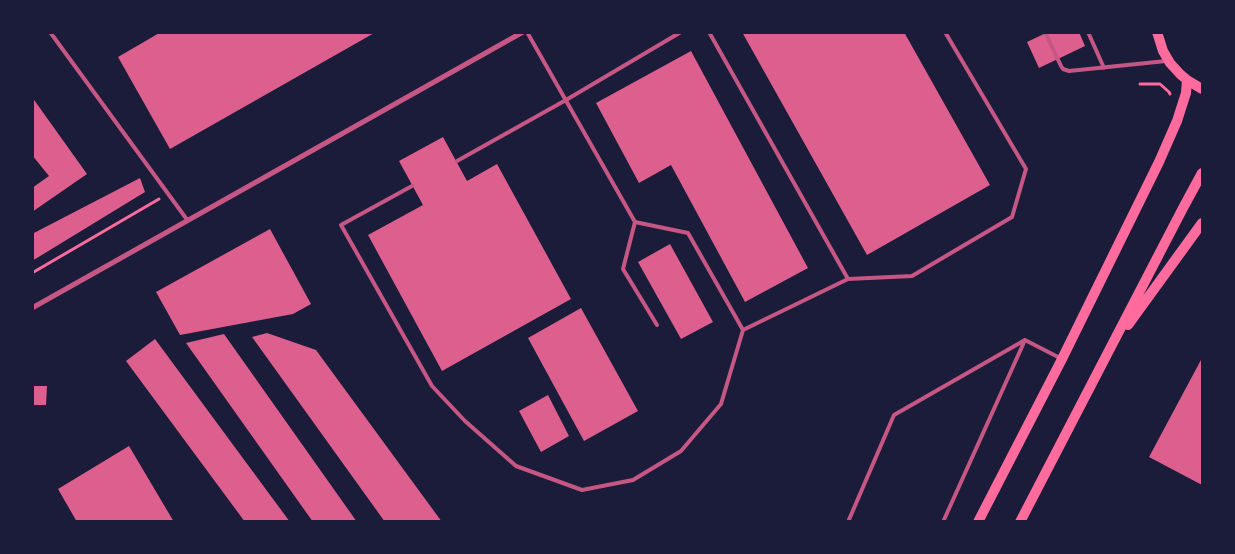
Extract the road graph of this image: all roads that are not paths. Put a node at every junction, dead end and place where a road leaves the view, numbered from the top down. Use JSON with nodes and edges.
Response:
{"nodes":[{"id":1,"x":50,"y":32,"type":"edge"},
{"id":2,"x":523,"y":32,"type":"edge"},
{"id":3,"x":527,"y":32,"type":"edge"},
{"id":4,"x":681,"y":32,"type":"edge"},
{"id":5,"x":709,"y":32,"type":"edge"},
{"id":6,"x":945,"y":32,"type":"edge"},
{"id":7,"x":1045,"y":32,"type":"edge"},
{"id":8,"x":1088,"y":32,"type":"edge"},
{"id":9,"x":1157,"y":32,"type":"edge"},
{"id":10,"x":1168,"y":60,"type":"junction"},
{"id":11,"x":1104,"y":68,"type":"junction"},
{"id":12,"x":1187,"y":80,"type":"junction"},
{"id":13,"x":1202,"y":88,"type":"edge"},
{"id":14,"x":566,"y":100,"type":"junction"},
{"id":15,"x":456,"y":161,"type":"dead end"},
{"id":16,"x":1202,"y":173,"type":"edge"},
{"id":17,"x":412,"y":186,"type":"dead end"},
{"id":18,"x":188,"y":221,"type":"junction"},
{"id":19,"x":635,"y":222,"type":"junction"},
{"id":20,"x":1202,"y":223,"type":"edge"},
{"id":21,"x":848,"y":279,"type":"junction"},
{"id":22,"x":32,"y":308,"type":"edge"},
{"id":23,"x":657,"y":325,"type":"dead end"},
{"id":24,"x":743,"y":330,"type":"junction"},
{"id":25,"x":1025,"y":340,"type":"junction"},
{"id":26,"x":1108,"y":352,"type":"junction"},
{"id":27,"x":1062,"y":359,"type":"junction"},
{"id":28,"x":848,"y":522,"type":"edge"},
{"id":29,"x":943,"y":522,"type":"edge"},
{"id":30,"x":978,"y":522,"type":"edge"},
{"id":31,"x":1020,"y":522,"type":"edge"}],
"edges":[{"from":1,"to":18,"type":"lane"},
{"from":2,"to":18,"type":"street"},
{"from":3,"to":14,"type":"lane"},
{"from":4,"to":14,"type":"lane"},
{"from":5,"to":21,"type":"lane"},
{"from":6,"to":21,"type":"lane"},
{"from":7,"to":11,"type":"lane"},
{"from":8,"to":11,"type":"lane"},
{"from":9,"to":10,"type":"main road"},
{"from":10,"to":11,"type":"lane"},
{"from":10,"to":12,"type":"main road"},
{"from":12,"to":13,"type":"main road"},
{"from":12,"to":27,"type":"main road"},
{"from":14,"to":15,"type":"lane"},
{"from":14,"to":19,"type":"lane"},
{"from":16,"to":26,"type":"main road"},
{"from":17,"to":24,"type":"lane"},
{"from":18,"to":22,"type":"street"},
{"from":19,"to":23,"type":"lane"},
{"from":19,"to":24,"type":"lane"},
{"from":20,"to":26,"type":"main road"},
{"from":21,"to":24,"type":"lane"},
{"from":25,"to":27,"type":"lane"},
{"from":25,"to":28,"type":"lane"},
{"from":25,"to":29,"type":"lane"},
{"from":26,"to":31,"type":"main road"},
{"from":27,"to":30,"type":"main road"}]}
